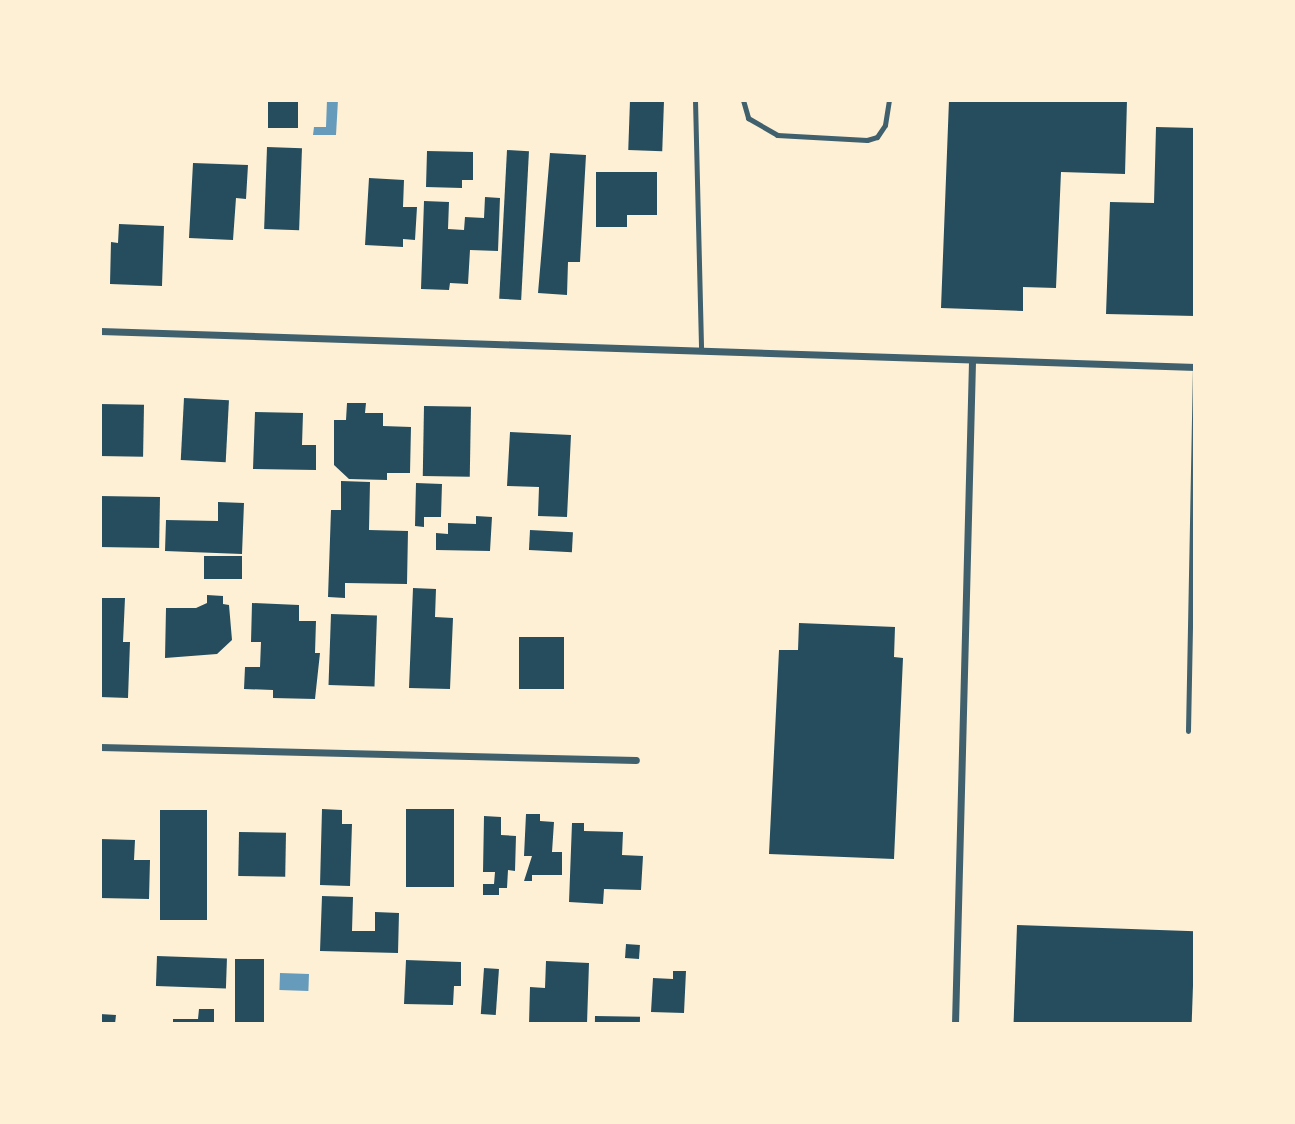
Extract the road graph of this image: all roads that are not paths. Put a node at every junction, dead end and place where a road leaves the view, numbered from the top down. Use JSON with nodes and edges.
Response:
{"nodes":[{"id":1,"x":695,"y":100,"type":"edge"},
{"id":2,"x":743,"y":100,"type":"edge"},
{"id":3,"x":889,"y":100,"type":"edge"},
{"id":4,"x":100,"y":331,"type":"edge"},
{"id":5,"x":701,"y":351,"type":"junction"},
{"id":6,"x":972,"y":360,"type":"junction"},
{"id":7,"x":1195,"y":367,"type":"edge"},
{"id":8,"x":1188,"y":731,"type":"dead end"},
{"id":9,"x":100,"y":747,"type":"edge"},
{"id":10,"x":636,"y":760,"type":"dead end"},
{"id":11,"x":955,"y":1024,"type":"edge"}],
"edges":[{"from":1,"to":5,"type":"lane"},
{"from":2,"to":3,"type":"lane"},
{"from":4,"to":5,"type":"street"},
{"from":5,"to":6,"type":"street"},
{"from":6,"to":7,"type":"street"},
{"from":6,"to":11,"type":"street"},
{"from":7,"to":8,"type":"lane"},
{"from":9,"to":10,"type":"street"}]}
